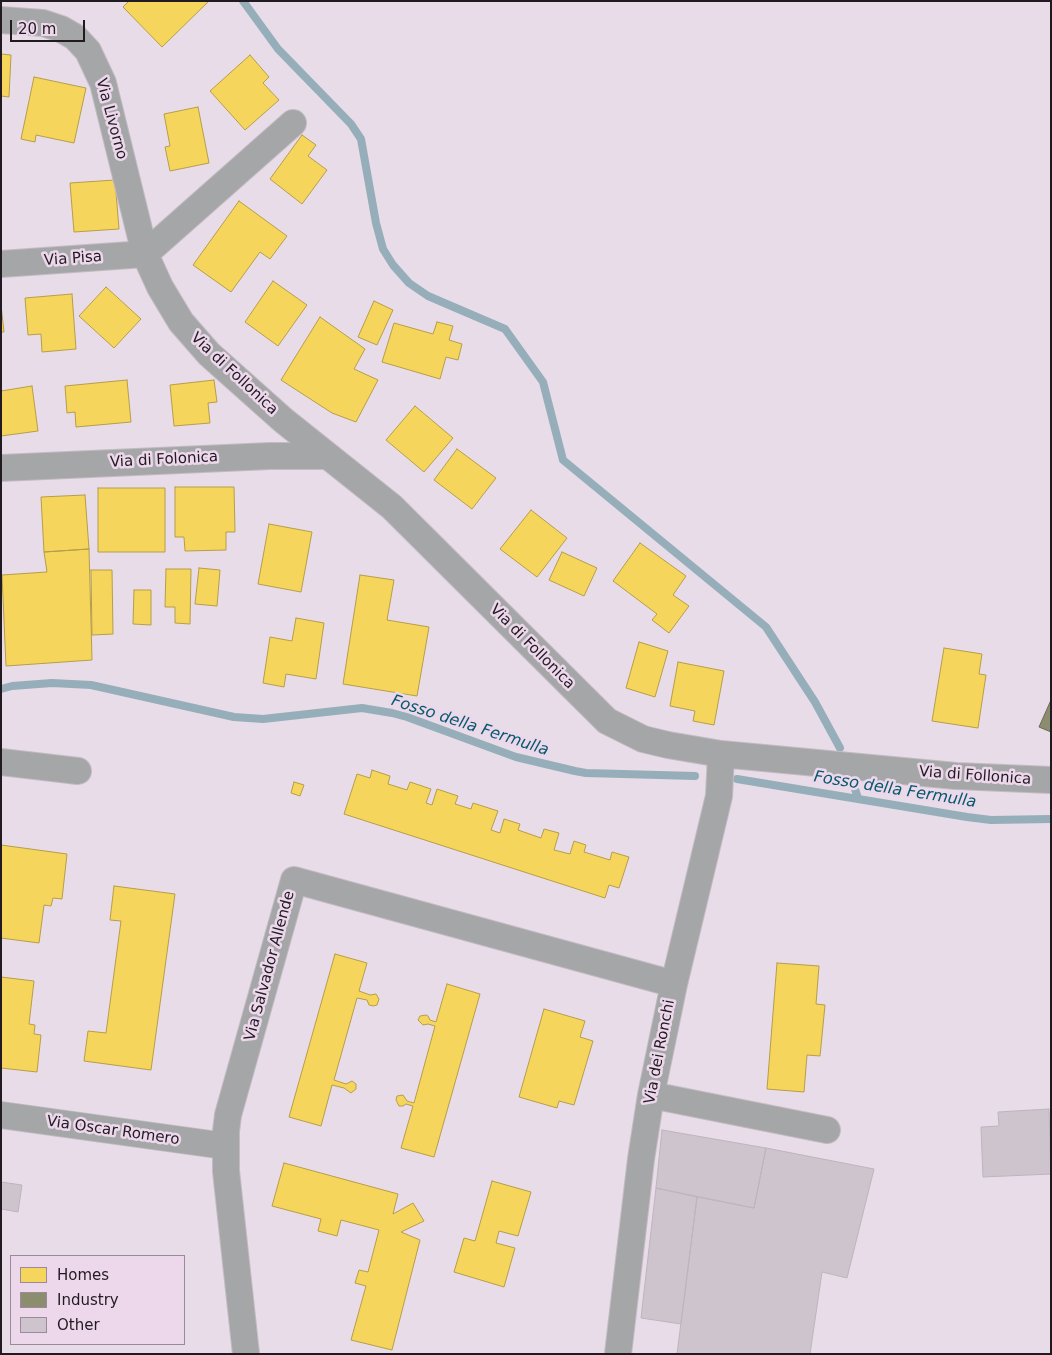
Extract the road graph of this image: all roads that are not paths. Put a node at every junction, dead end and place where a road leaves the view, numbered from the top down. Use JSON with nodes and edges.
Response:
{"nodes":[{"id":1,"x":1,"y":20,"type":"edge"},
{"id":2,"x":293,"y":123,"type":"dead end"},
{"id":3,"x":145,"y":254,"type":"junction"},
{"id":4,"x":1,"y":264,"type":"edge"},
{"id":5,"x":328,"y":456,"type":"junction"},
{"id":6,"x":1,"y":468,"type":"edge"},
{"id":7,"x":721,"y":754,"type":"junction"},
{"id":8,"x":1,"y":762,"type":"edge"},
{"id":9,"x":78,"y":771,"type":"dead end"},
{"id":10,"x":1051,"y":780,"type":"edge"},
{"id":11,"x":674,"y":984,"type":"junction"},
{"id":12,"x":651,"y":1095,"type":"junction"},
{"id":13,"x":1,"y":1115,"type":"edge"},
{"id":14,"x":827,"y":1130,"type":"dead end"},
{"id":15,"x":225,"y":1146,"type":"junction"},
{"id":16,"x":246,"y":1354,"type":"edge"},
{"id":17,"x":618,"y":1354,"type":"edge"}],
"edges":[{"from":1,"to":3,"type":"street","name":"Via Livorno"},
{"from":2,"to":3,"type":"street"},
{"from":3,"to":4,"type":"street","name":"Via Pisa"},
{"from":3,"to":5,"type":"street","name":"Via di Follonica"},
{"from":5,"to":6,"type":"street","name":"Via di Folonica"},
{"from":5,"to":7,"type":"street","name":"Via di Follonica"},
{"from":7,"to":10,"type":"street","name":"Via di Follonica"},
{"from":7,"to":11,"type":"street","name":"Via dei Ronchi"},
{"from":8,"to":9,"type":"street"},
{"from":11,"to":12,"type":"street","name":"Via dei Ronchi"},
{"from":11,"to":15,"type":"street","name":"Via Salvador Allende"},
{"from":12,"to":14,"type":"street"},
{"from":12,"to":17,"type":"street","name":"Via dei Ronchi"},
{"from":13,"to":15,"type":"street","name":"Via Oscar Romero"},
{"from":15,"to":16,"type":"street","name":"Via Salvador Allende"}]}
